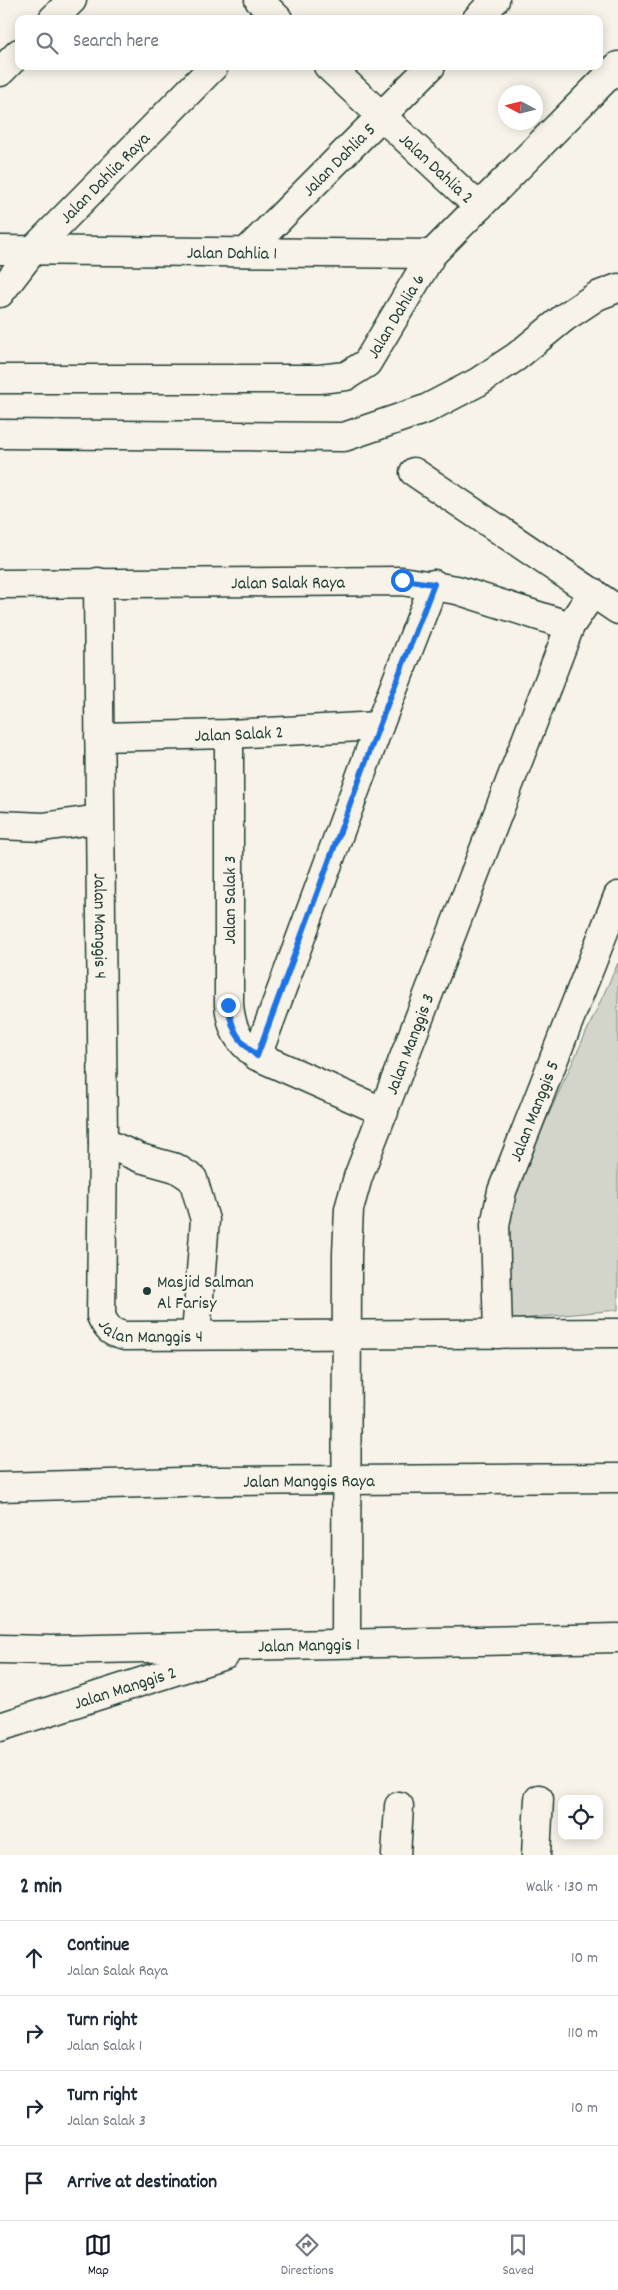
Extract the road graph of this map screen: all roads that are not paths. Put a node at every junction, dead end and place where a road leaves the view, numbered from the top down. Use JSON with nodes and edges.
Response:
{"nodes":[{"id":1,"x":72,"y":0,"type":"edge"},
{"id":2,"x":495,"y":0,"type":"edge"},
{"id":3,"x":57,"y":15,"type":"edge"},
{"id":4,"x":481,"y":15,"type":"edge"},
{"id":5,"x":15,"y":57,"type":"edge"},
{"id":6,"x":618,"y":66,"type":"edge"},
{"id":7,"x":210,"y":70,"type":"edge"},
{"id":8,"x":332,"y":70,"type":"edge"},
{"id":9,"x":427,"y":70,"type":"edge"},
{"id":10,"x":0,"y":72,"type":"edge"},
{"id":11,"x":382,"y":117,"type":"junction"},
{"id":12,"x":479,"y":207,"type":"junction"},
{"id":13,"x":0,"y":250,"type":"edge"},
{"id":14,"x":33,"y":250,"type":"junction"},
{"id":15,"x":246,"y":252,"type":"junction"},
{"id":16,"x":432,"y":254,"type":"junction"},
{"id":17,"x":618,"y":288,"type":"edge"},
{"id":18,"x":0,"y":293,"type":"edge"},
{"id":19,"x":0,"y":379,"type":"edge"},
{"id":20,"x":0,"y":434,"type":"edge"},
{"id":21,"x":414,"y":472,"type":"dead end"},
{"id":22,"x":98,"y":582,"type":"junction"},
{"id":23,"x":0,"y":584,"type":"edge"},
{"id":24,"x":434,"y":584,"type":"junction"},
{"id":25,"x":592,"y":592,"type":"junction"},
{"id":26,"x":618,"y":610,"type":"edge"},
{"id":27,"x":570,"y":626,"type":"junction"},
{"id":28,"x":379,"y":726,"type":"junction"},
{"id":29,"x":229,"y":734,"type":"junction"},
{"id":30,"x":99,"y":736,"type":"junction"},
{"id":31,"x":99,"y":819,"type":"junction"},
{"id":32,"x":0,"y":825,"type":"edge"},
{"id":33,"x":616,"y":909,"type":"edge"},
{"id":34,"x":257,"y":1056,"type":"junction"},
{"id":35,"x":384,"y":1112,"type":"junction"},
{"id":36,"x":103,"y":1142,"type":"junction"},
{"id":37,"x":618,"y":1333,"type":"edge"},
{"id":38,"x":498,"y":1334,"type":"junction"},
{"id":39,"x":196,"y":1336,"type":"junction"},
{"id":40,"x":346,"y":1336,"type":"junction"},
{"id":41,"x":618,"y":1478,"type":"edge"},
{"id":42,"x":348,"y":1481,"type":"junction"},
{"id":43,"x":0,"y":1487,"type":"edge"},
{"id":44,"x":618,"y":1638,"type":"edge"},
{"id":45,"x":346,"y":1643,"type":"junction"},
{"id":46,"x":251,"y":1646,"type":"junction"},
{"id":47,"x":0,"y":1649,"type":"edge"},
{"id":48,"x":0,"y":1727,"type":"edge"},
{"id":49,"x":539,"y":1799,"type":"dead end"},
{"id":50,"x":399,"y":1806,"type":"dead end"},
{"id":51,"x":396,"y":1855,"type":"edge"},
{"id":52,"x":536,"y":1855,"type":"edge"}],
"edges":[{"from":1,"to":3,"type":"street"},
{"from":2,"to":4,"type":"street"},
{"from":5,"to":10,"type":"street"},
{"from":6,"to":12,"type":"street","name":"Jalan Dahlia 6"},
{"from":7,"to":14,"type":"street","name":"Jalan Dahlia Raya"},
{"from":8,"to":11,"type":"street","name":"Jalan Dahlia 2"},
{"from":9,"to":11,"type":"street","name":"Jalan Dahlia 5"},
{"from":11,"to":12,"type":"street","name":"Jalan Dahlia 2"},
{"from":11,"to":15,"type":"street","name":"Jalan Dahlia 5"},
{"from":12,"to":16,"type":"street","name":"Jalan Dahlia 6"},
{"from":13,"to":14,"type":"street","name":"Jalan Dahlia 1"},
{"from":14,"to":15,"type":"street","name":"Jalan Dahlia 1"},
{"from":14,"to":18,"type":"street","name":"Jalan Dahlia Raya"},
{"from":15,"to":16,"type":"street","name":"Jalan Dahlia 1"},
{"from":16,"to":19,"type":"street","name":"Jalan Dahlia 6"},
{"from":17,"to":20,"type":"street"},
{"from":21,"to":25,"type":"street"},
{"from":22,"to":23,"type":"street","name":"Jalan Salak Raya"},
{"from":22,"to":24,"type":"street","name":"Jalan Salak Raya"},
{"from":22,"to":30,"type":"street","name":"Jalan Manggis 4"},
{"from":24,"to":27,"type":"street","name":"Jalan Salak Raya"},
{"from":24,"to":28,"type":"street"},
{"from":25,"to":26,"type":"street"},
{"from":25,"to":27,"type":"street","name":"Jalan Manggis 3"},
{"from":27,"to":35,"type":"street","name":"Jalan Manggis 3"},
{"from":28,"to":29,"type":"street","name":"Jalan Salak 2"},
{"from":28,"to":34,"type":"street"},
{"from":29,"to":30,"type":"street","name":"Jalan Salak 2"},
{"from":29,"to":34,"type":"street","name":"Jalan Salak 3"},
{"from":30,"to":31,"type":"street","name":"Jalan Manggis 4"},
{"from":31,"to":32,"type":"street"},
{"from":31,"to":36,"type":"street","name":"Jalan Manggis 4"},
{"from":33,"to":38,"type":"street","name":"Jalan Manggis 5"},
{"from":34,"to":35,"type":"street","name":"Jalan Salak 3"},
{"from":35,"to":40,"type":"street","name":"Jalan Manggis 3"},
{"from":36,"to":39,"type":"street"},
{"from":36,"to":39,"type":"street","name":"Jalan Manggis 4"},
{"from":37,"to":38,"type":"street","name":"Jalan Manggis 4"},
{"from":38,"to":40,"type":"street","name":"Jalan Manggis 4"},
{"from":39,"to":40,"type":"street","name":"Jalan Manggis 4"},
{"from":40,"to":42,"type":"street","name":"Jalan Manggis 3"},
{"from":41,"to":42,"type":"street","name":"Jalan Manggis Raya"},
{"from":42,"to":43,"type":"street","name":"Jalan Manggis Raya"},
{"from":42,"to":45,"type":"street","name":"Jalan Manggis 3"},
{"from":44,"to":45,"type":"street","name":"Jalan Manggis 1"},
{"from":45,"to":46,"type":"street","name":"Jalan Manggis 1"},
{"from":46,"to":47,"type":"street","name":"Jalan Manggis 1"},
{"from":46,"to":48,"type":"street","name":"Jalan Manggis 2"},
{"from":49,"to":52,"type":"street"},
{"from":50,"to":51,"type":"street"}]}
